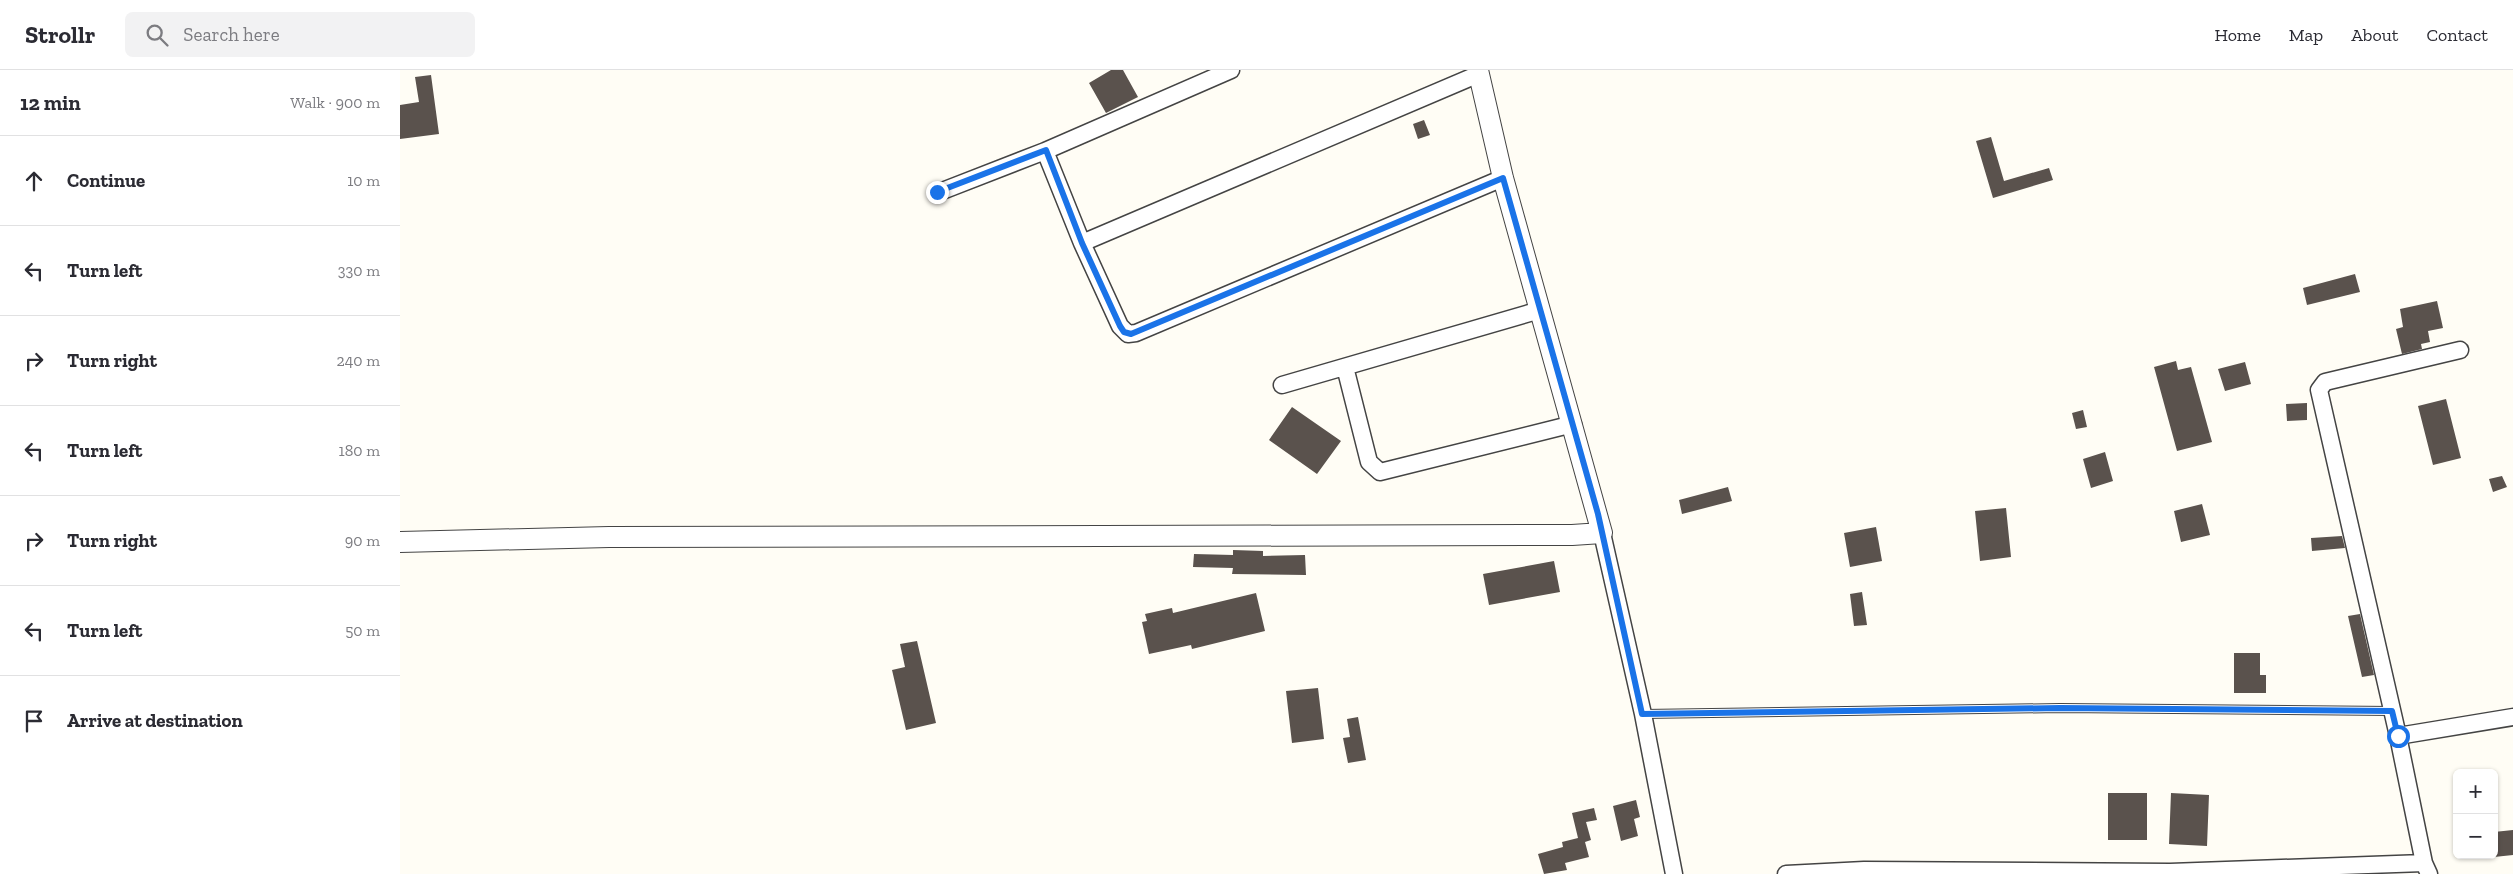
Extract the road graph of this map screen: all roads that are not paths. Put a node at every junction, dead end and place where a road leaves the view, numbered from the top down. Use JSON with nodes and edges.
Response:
{"nodes":[{"id":1,"x":1231,"y":70,"type":"edge"},
{"id":2,"x":1479,"y":72,"type":"edge"},
{"id":3,"x":1046,"y":150,"type":"junction"},
{"id":4,"x":1503,"y":178,"type":"junction"},
{"id":5,"x":937,"y":192,"type":"dead end"},
{"id":6,"x":1082,"y":243,"type":"junction"},
{"id":7,"x":1540,"y":310,"type":"junction"},
{"id":8,"x":2460,"y":350,"type":"dead end"},
{"id":9,"x":1345,"y":367,"type":"junction"},
{"id":10,"x":1282,"y":386,"type":"dead end"},
{"id":11,"x":1573,"y":424,"type":"junction"},
{"id":12,"x":1602,"y":533,"type":"junction"},
{"id":13,"x":400,"y":542,"type":"edge"},
{"id":14,"x":2392,"y":711,"type":"junction"},
{"id":15,"x":1642,"y":714,"type":"junction"},
{"id":16,"x":2513,"y":717,"type":"edge"},
{"id":17,"x":2398,"y":736,"type":"junction"},
{"id":18,"x":2427,"y":868,"type":"edge"},
{"id":19,"x":2301,"y":871,"type":"edge"},
{"id":20,"x":1864,"y":872,"type":"edge"},
{"id":21,"x":2024,"y":872,"type":"edge"},
{"id":22,"x":2170,"y":873,"type":"edge"},
{"id":23,"x":1674,"y":874,"type":"edge"},
{"id":24,"x":1786,"y":874,"type":"edge"}],
"edges":[{"from":1,"to":3,"type":"street"},
{"from":2,"to":4,"type":"street"},
{"from":2,"to":6,"type":"street"},
{"from":3,"to":5,"type":"street"},
{"from":3,"to":6,"type":"street"},
{"from":4,"to":6,"type":"street"},
{"from":4,"to":7,"type":"street"},
{"from":7,"to":9,"type":"street"},
{"from":7,"to":11,"type":"street"},
{"from":8,"to":14,"type":"street"},
{"from":9,"to":10,"type":"street"},
{"from":9,"to":11,"type":"street"},
{"from":11,"to":12,"type":"street"},
{"from":12,"to":13,"type":"street"},
{"from":12,"to":15,"type":"street"},
{"from":14,"to":15,"type":"lane"},
{"from":14,"to":17,"type":"street"},
{"from":15,"to":23,"type":"street"},
{"from":16,"to":17,"type":"street"},
{"from":17,"to":18,"type":"street"},
{"from":18,"to":19,"type":"street"},
{"from":19,"to":22,"type":"street"},
{"from":20,"to":21,"type":"street"},
{"from":20,"to":24,"type":"street"},
{"from":21,"to":22,"type":"street"}]}
